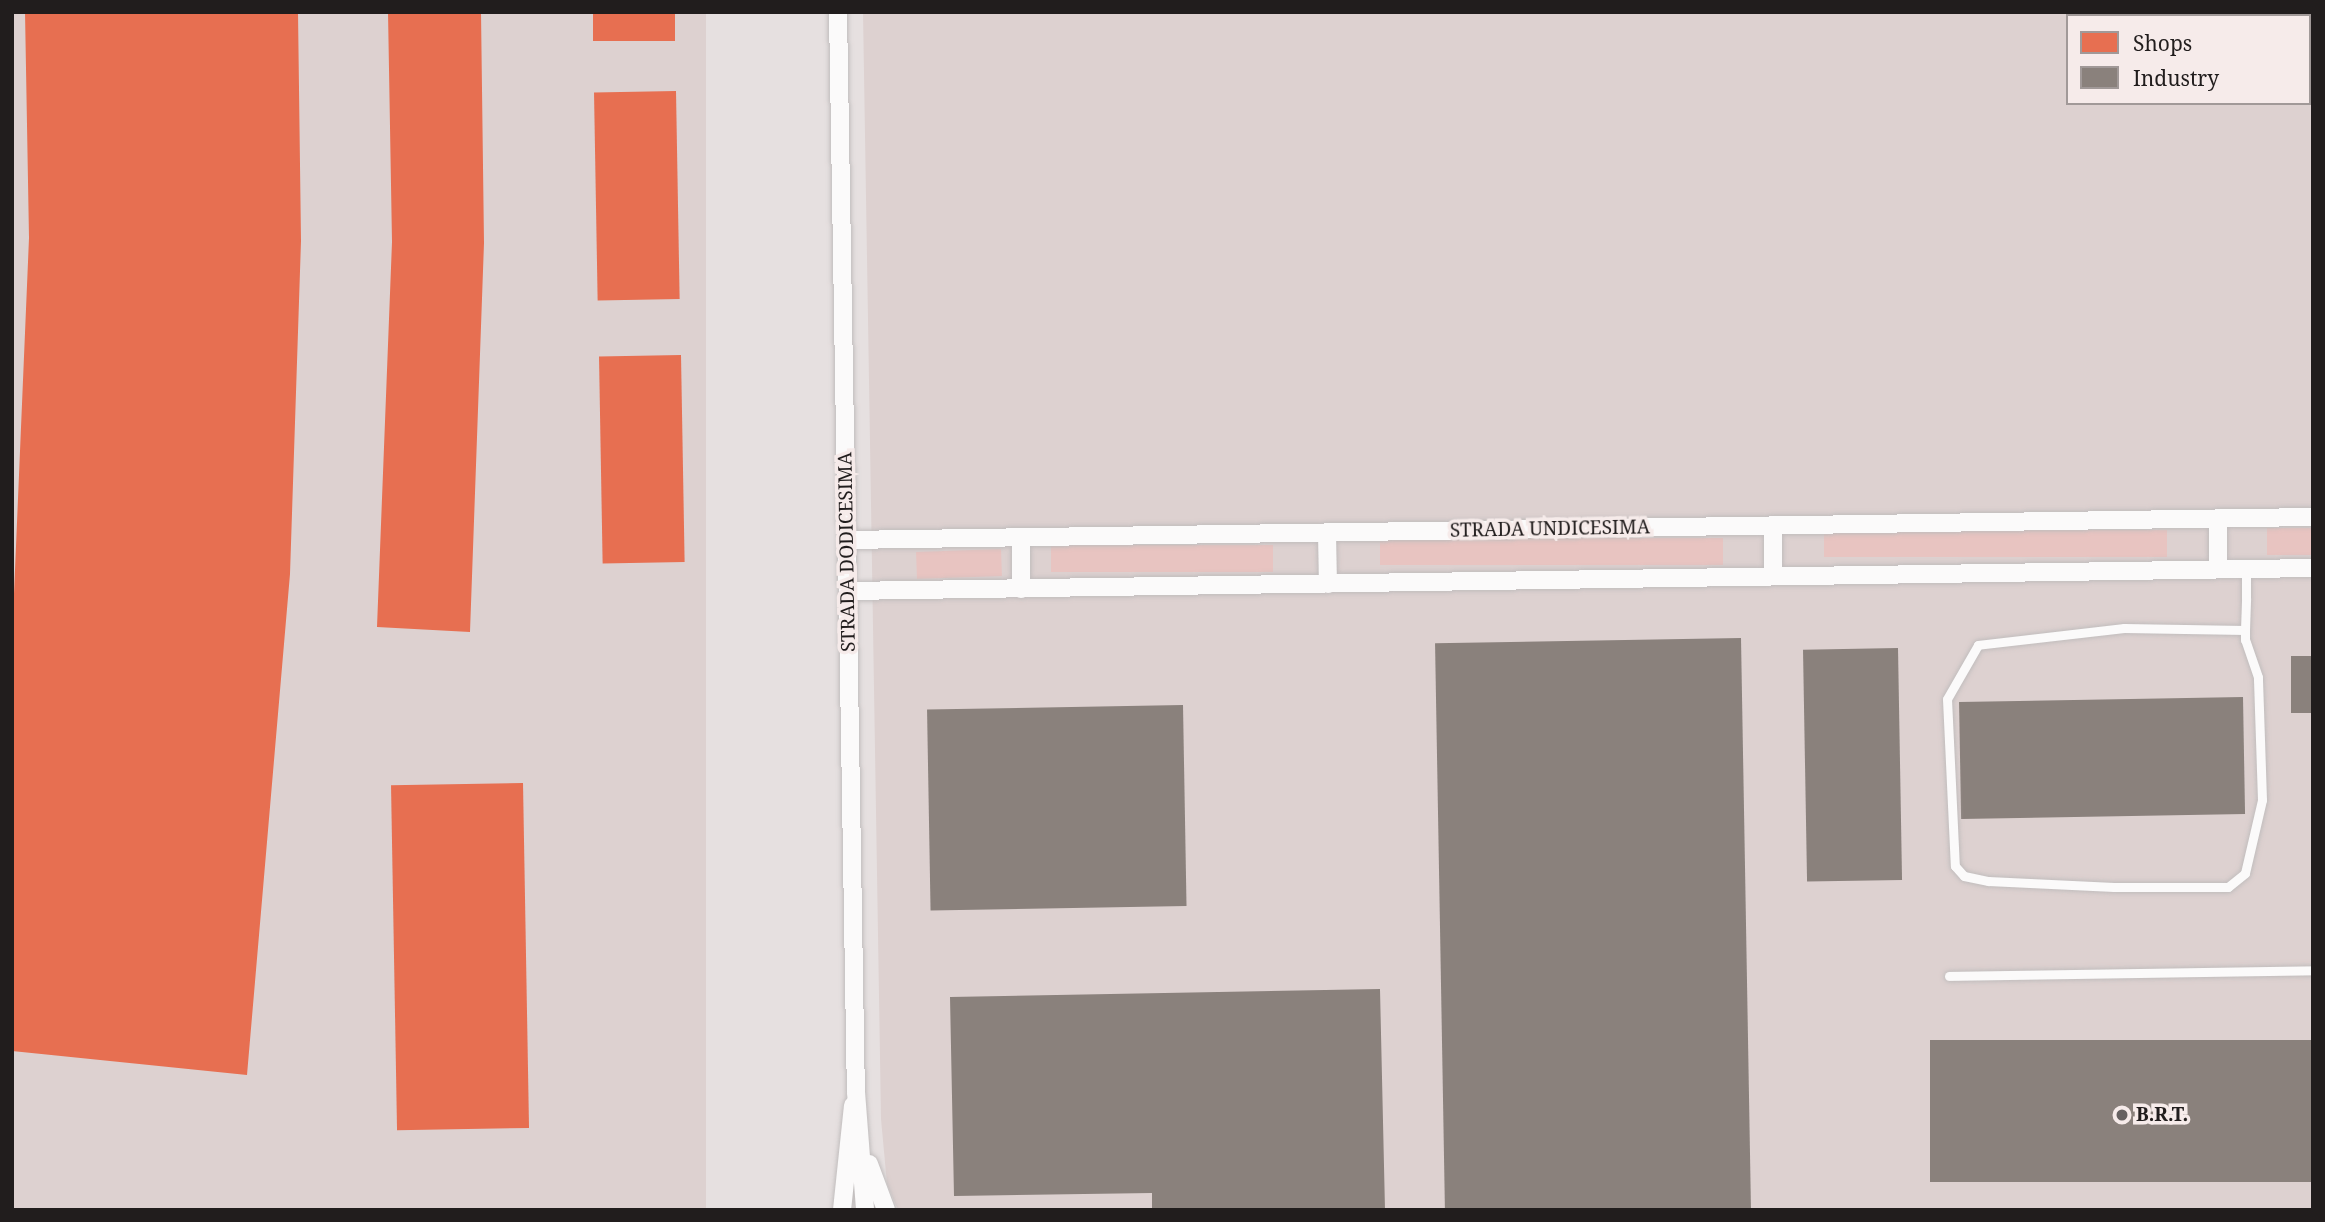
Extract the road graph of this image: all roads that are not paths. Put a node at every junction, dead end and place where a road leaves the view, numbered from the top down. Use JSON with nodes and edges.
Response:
{"nodes":[{"id":1,"x":838,"y":12,"type":"edge"},
{"id":2,"x":2313,"y":517,"type":"edge"},
{"id":3,"x":2218,"y":519,"type":"junction"},
{"id":4,"x":1773,"y":525,"type":"junction"},
{"id":5,"x":1327,"y":533,"type":"junction"},
{"id":6,"x":1021,"y":537,"type":"junction"},
{"id":7,"x":847,"y":540,"type":"junction"},
{"id":8,"x":2246,"y":568,"type":"junction"},
{"id":9,"x":2313,"y":568,"type":"edge"},
{"id":10,"x":2218,"y":569,"type":"junction"},
{"id":11,"x":1773,"y":576,"type":"junction"},
{"id":12,"x":1328,"y":584,"type":"junction"},
{"id":13,"x":1021,"y":589,"type":"junction"},
{"id":14,"x":848,"y":591,"type":"junction"},
{"id":15,"x":2245,"y":630,"type":"junction"},
{"id":16,"x":2313,"y":970,"type":"edge"},
{"id":17,"x":1949,"y":976,"type":"dead end"},
{"id":18,"x":856,"y":1092,"type":"junction"},
{"id":19,"x":866,"y":1155,"type":"junction"},
{"id":20,"x":842,"y":1210,"type":"edge"},
{"id":21,"x":865,"y":1210,"type":"edge"},
{"id":22,"x":886,"y":1210,"type":"edge"}],
"edges":[{"from":1,"to":7,"type":"street","name":"STRADA DODICESIMA"},
{"from":2,"to":3,"type":"street","name":"STRADA UNDICESIMA"},
{"from":3,"to":4,"type":"street","name":"STRADA UNDICESIMA"},
{"from":3,"to":10,"type":"street"},
{"from":4,"to":5,"type":"street","name":"STRADA UNDICESIMA"},
{"from":4,"to":11,"type":"street"},
{"from":5,"to":6,"type":"street","name":"STRADA UNDICESIMA"},
{"from":5,"to":12,"type":"street"},
{"from":6,"to":7,"type":"street","name":"STRADA UNDICESIMA"},
{"from":6,"to":13,"type":"street"},
{"from":7,"to":14,"type":"street","name":"STRADA DODICESIMA"},
{"from":8,"to":9,"type":"street"},
{"from":8,"to":10,"type":"street"},
{"from":8,"to":15,"type":"lane"},
{"from":10,"to":11,"type":"street"},
{"from":11,"to":12,"type":"street"},
{"from":12,"to":13,"type":"street"},
{"from":13,"to":14,"type":"street"},
{"from":14,"to":18,"type":"street","name":"STRADA DODICESIMA"},
{"from":15,"to":15,"type":"lane"},
{"from":16,"to":17,"type":"lane"},
{"from":18,"to":19,"type":"street"},
{"from":18,"to":20,"type":"street"},
{"from":19,"to":21,"type":"street"},
{"from":19,"to":22,"type":"street"}]}
